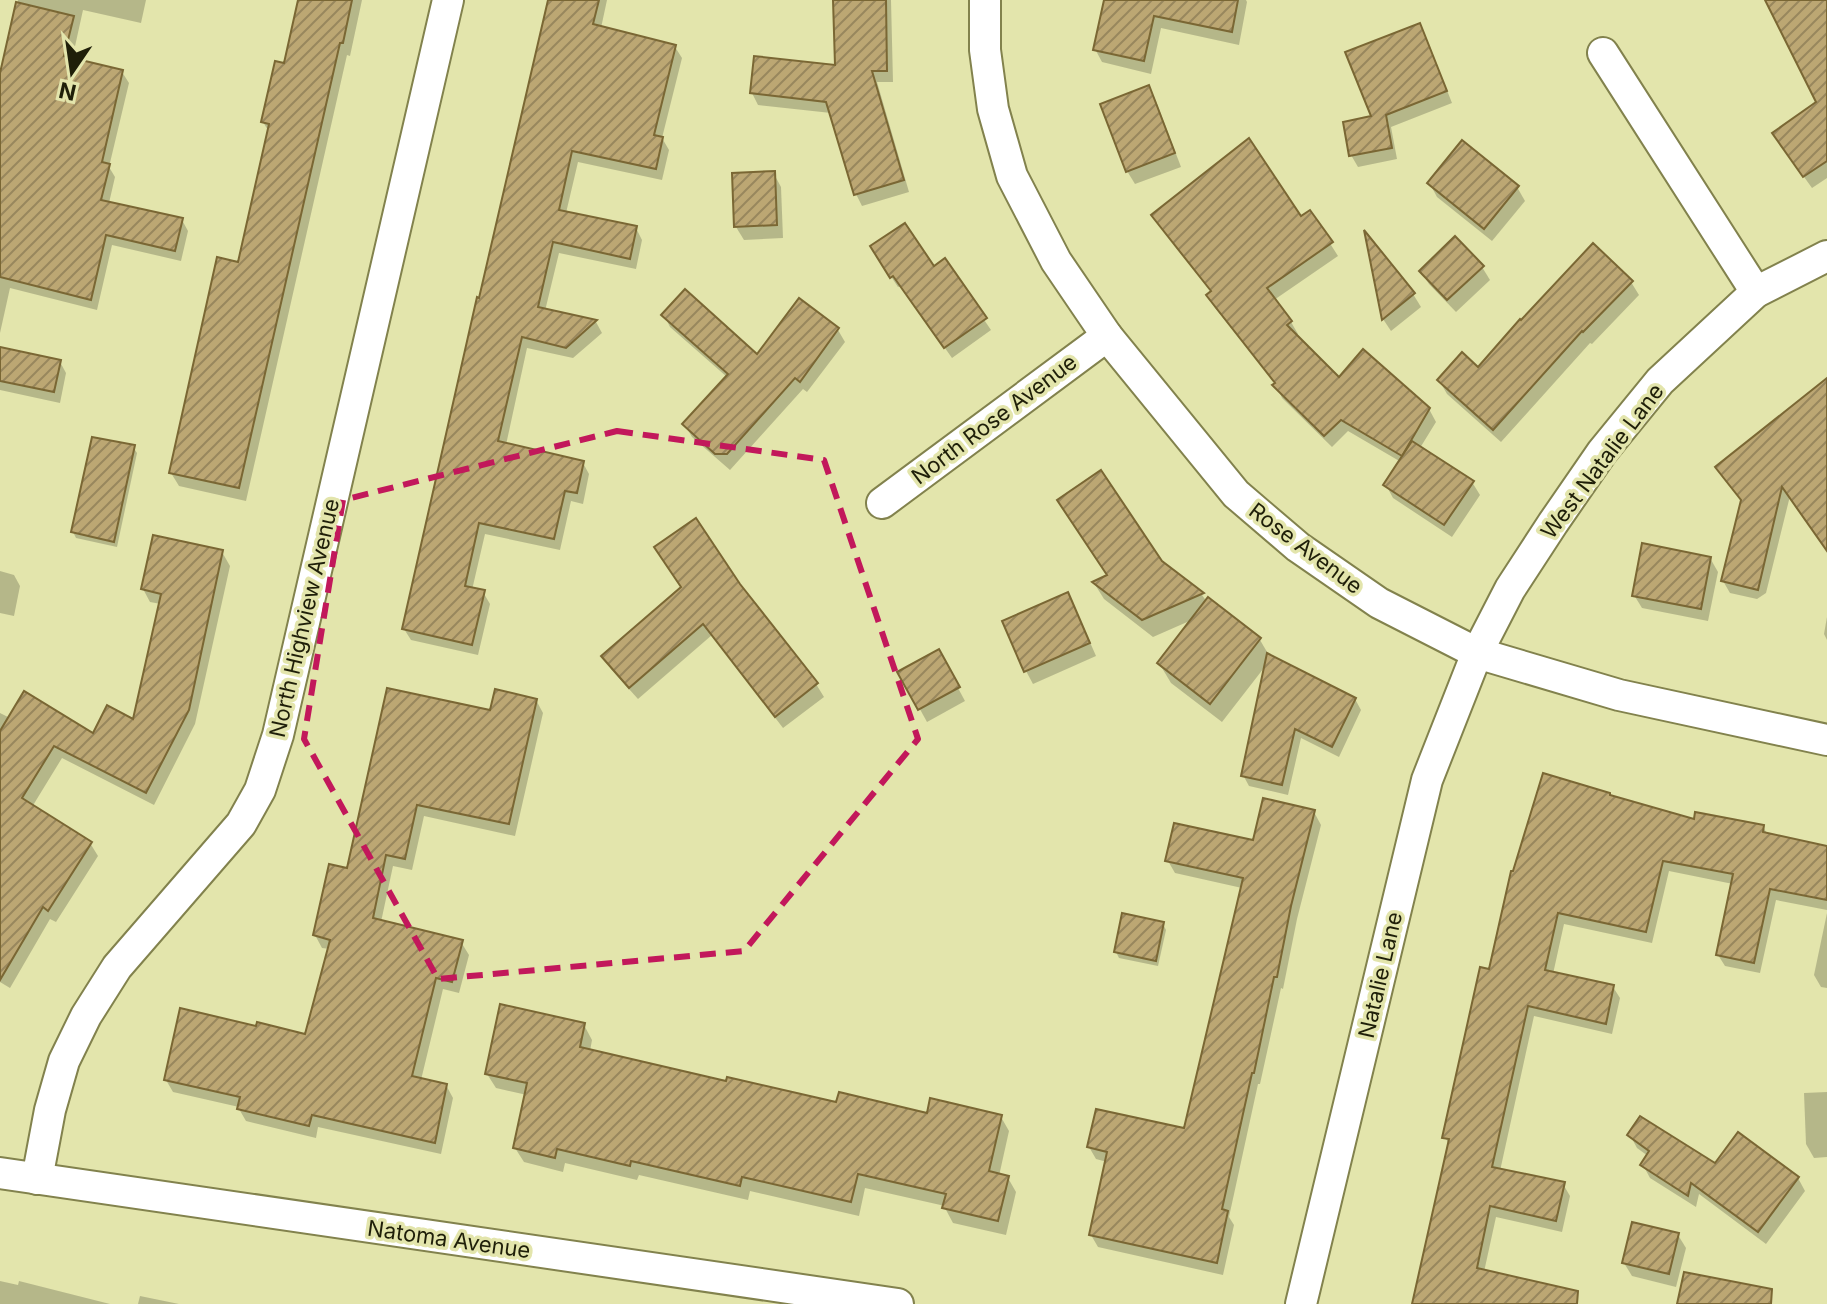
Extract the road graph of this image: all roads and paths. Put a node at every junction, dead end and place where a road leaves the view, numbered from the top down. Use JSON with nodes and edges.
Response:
{"nodes":[{"id":1,"x":448,"y":0,"type":"edge"},
{"id":2,"x":985,"y":0,"type":"edge"},
{"id":3,"x":1603,"y":53,"type":"dead end"},
{"id":4,"x":1827,"y":256,"type":"edge"},
{"id":5,"x":1756,"y":292,"type":"junction"},
{"id":6,"x":1107,"y":336,"type":"junction"},
{"id":7,"x":882,"y":503,"type":"dead end"},
{"id":8,"x":1477,"y":653,"type":"junction"},
{"id":9,"x":1827,"y":740,"type":"edge"},
{"id":10,"x":0,"y":1173,"type":"edge"},
{"id":11,"x":37,"y":1179,"type":"junction"},
{"id":12,"x":898,"y":1304,"type":"edge"},
{"id":13,"x":1301,"y":1304,"type":"edge"}],
"edges":[{"from":1,"to":11,"type":"street","name":"North Highview Avenue"},
{"from":2,"to":6,"type":"street","name":"Rose Avenue"},
{"from":3,"to":5,"type":"street"},
{"from":4,"to":5,"type":"street","name":"West Natalie Lane"},
{"from":5,"to":8,"type":"street","name":"West Natalie Lane"},
{"from":6,"to":7,"type":"street","name":"North Rose Avenue"},
{"from":6,"to":8,"type":"street","name":"Rose Avenue"},
{"from":8,"to":9,"type":"street","name":"Rose Avenue"},
{"from":8,"to":13,"type":"street","name":"Natalie Lane"},
{"from":10,"to":11,"type":"street","name":"Natoma Avenue"},
{"from":11,"to":12,"type":"street","name":"Natoma Avenue"}]}
